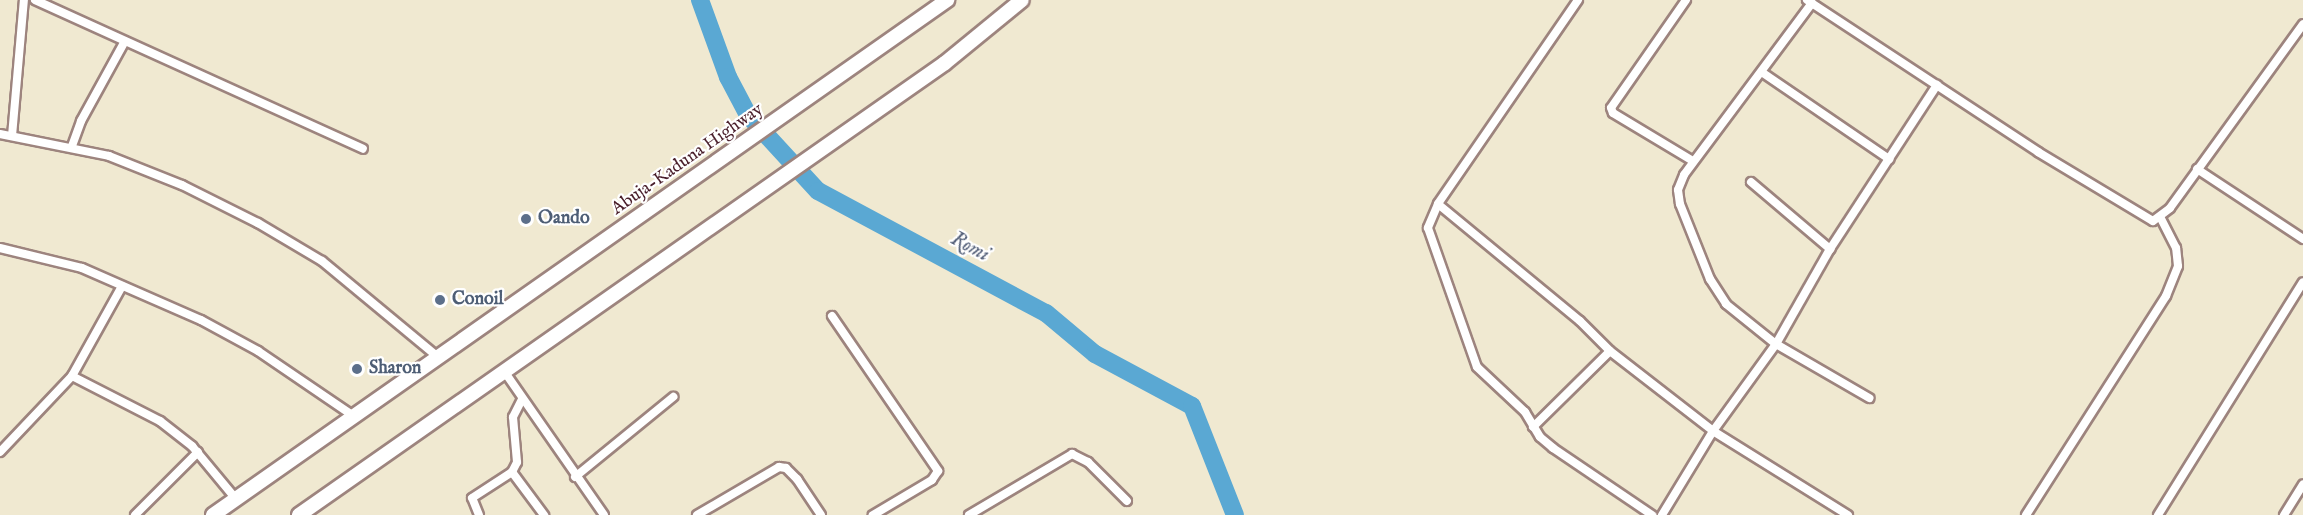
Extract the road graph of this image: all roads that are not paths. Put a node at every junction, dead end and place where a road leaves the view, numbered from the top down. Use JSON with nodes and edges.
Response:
{"nodes":[{"id":1,"x":24,"y":0,"type":"edge"},
{"id":2,"x":35,"y":0,"type":"edge"},
{"id":3,"x":947,"y":0,"type":"edge"},
{"id":4,"x":1022,"y":0,"type":"edge"},
{"id":5,"x":1578,"y":0,"type":"edge"},
{"id":6,"x":1686,"y":0,"type":"edge"},
{"id":7,"x":1809,"y":1,"type":"edge"},
{"id":8,"x":2303,"y":24,"type":"edge"},
{"id":9,"x":125,"y":41,"type":"junction"},
{"id":10,"x":1763,"y":73,"type":"junction"},
{"id":11,"x":1937,"y":85,"type":"junction"},
{"id":12,"x":0,"y":134,"type":"edge"},
{"id":13,"x":12,"y":136,"type":"junction"},
{"id":14,"x":72,"y":146,"type":"junction"},
{"id":15,"x":363,"y":149,"type":"dead end"},
{"id":16,"x":1889,"y":159,"type":"junction"},
{"id":17,"x":1693,"y":161,"type":"junction"},
{"id":18,"x":2197,"y":169,"type":"junction"},
{"id":19,"x":1751,"y":182,"type":"dead end"},
{"id":20,"x":1438,"y":204,"type":"junction"},
{"id":21,"x":2161,"y":218,"type":"junction"},
{"id":22,"x":2303,"y":239,"type":"edge"},
{"id":23,"x":0,"y":248,"type":"edge"},
{"id":24,"x":1830,"y":249,"type":"junction"},
{"id":25,"x":2303,"y":282,"type":"edge"},
{"id":26,"x":122,"y":286,"type":"junction"},
{"id":27,"x":832,"y":316,"type":"dead end"},
{"id":28,"x":1776,"y":344,"type":"junction"},
{"id":29,"x":1610,"y":351,"type":"junction"},
{"id":30,"x":438,"y":357,"type":"junction"},
{"id":31,"x":504,"y":370,"type":"junction"},
{"id":32,"x":72,"y":376,"type":"junction"},
{"id":33,"x":673,"y":397,"type":"dead end"},
{"id":34,"x":1869,"y":398,"type":"dead end"},
{"id":35,"x":522,"y":399,"type":"junction"},
{"id":36,"x":352,"y":415,"type":"junction"},
{"id":37,"x":1533,"y":427,"type":"junction"},
{"id":38,"x":1713,"y":431,"type":"junction"},
{"id":39,"x":0,"y":452,"type":"edge"},
{"id":40,"x":198,"y":452,"type":"junction"},
{"id":41,"x":513,"y":472,"type":"junction"},
{"id":42,"x":575,"y":477,"type":"junction"},
{"id":43,"x":2303,"y":485,"type":"edge"},
{"id":44,"x":236,"y":499,"type":"junction"},
{"id":45,"x":1127,"y":501,"type":"dead end"},
{"id":46,"x":135,"y":515,"type":"edge"},
{"id":47,"x":213,"y":515,"type":"edge"},
{"id":48,"x":299,"y":515,"type":"edge"},
{"id":49,"x":478,"y":515,"type":"edge"},
{"id":50,"x":544,"y":515,"type":"edge"},
{"id":51,"x":604,"y":515,"type":"edge"},
{"id":52,"x":697,"y":515,"type":"edge"},
{"id":53,"x":821,"y":515,"type":"edge"},
{"id":54,"x":873,"y":515,"type":"edge"},
{"id":55,"x":969,"y":515,"type":"edge"},
{"id":56,"x":1652,"y":515,"type":"edge"},
{"id":57,"x":1662,"y":515,"type":"edge"},
{"id":58,"x":1848,"y":515,"type":"edge"},
{"id":59,"x":2026,"y":515,"type":"edge"},
{"id":60,"x":2158,"y":515,"type":"edge"},
{"id":61,"x":2284,"y":515,"type":"edge"}],
"edges":[{"from":1,"to":13,"type":"street"},
{"from":2,"to":9,"type":"street"},
{"from":3,"to":30,"type":"highway","name":"Abuja-Kaduna Highway"},
{"from":4,"to":31,"type":"highway"},
{"from":5,"to":20,"type":"street"},
{"from":6,"to":17,"type":"street"},
{"from":7,"to":10,"type":"street"},
{"from":7,"to":11,"type":"street"},
{"from":8,"to":18,"type":"street"},
{"from":9,"to":14,"type":"street"},
{"from":9,"to":15,"type":"street"},
{"from":10,"to":16,"type":"street"},
{"from":10,"to":17,"type":"street"},
{"from":11,"to":16,"type":"street"},
{"from":11,"to":21,"type":"street"},
{"from":12,"to":13,"type":"street"},
{"from":13,"to":14,"type":"street"},
{"from":14,"to":30,"type":"street"},
{"from":16,"to":24,"type":"street"},
{"from":17,"to":28,"type":"street"},
{"from":18,"to":21,"type":"street"},
{"from":18,"to":22,"type":"street"},
{"from":19,"to":24,"type":"street"},
{"from":20,"to":29,"type":"street"},
{"from":20,"to":37,"type":"street"},
{"from":21,"to":59,"type":"street"},
{"from":23,"to":26,"type":"street"},
{"from":24,"to":28,"type":"street"},
{"from":25,"to":60,"type":"street"},
{"from":26,"to":32,"type":"street"},
{"from":26,"to":36,"type":"street"},
{"from":27,"to":54,"type":"street"},
{"from":28,"to":34,"type":"street"},
{"from":28,"to":38,"type":"street"},
{"from":29,"to":37,"type":"street"},
{"from":29,"to":38,"type":"street"},
{"from":30,"to":36,"type":"highway","name":"Abuja-Kaduna Highway"},
{"from":31,"to":35,"type":"street"},
{"from":31,"to":48,"type":"highway"},
{"from":32,"to":39,"type":"street"},
{"from":32,"to":40,"type":"street"},
{"from":33,"to":42,"type":"street"},
{"from":35,"to":41,"type":"street"},
{"from":35,"to":42,"type":"street"},
{"from":36,"to":44,"type":"highway","name":"Abuja-Kaduna Highway"},
{"from":37,"to":56,"type":"street"},
{"from":38,"to":57,"type":"street"},
{"from":38,"to":58,"type":"street"},
{"from":40,"to":44,"type":"street"},
{"from":40,"to":46,"type":"street"},
{"from":41,"to":49,"type":"street"},
{"from":41,"to":50,"type":"street"},
{"from":42,"to":51,"type":"street"},
{"from":43,"to":61,"type":"street"},
{"from":44,"to":47,"type":"highway","name":"Abuja-Kaduna Highway"},
{"from":45,"to":55,"type":"street"},
{"from":52,"to":53,"type":"street"}]}
